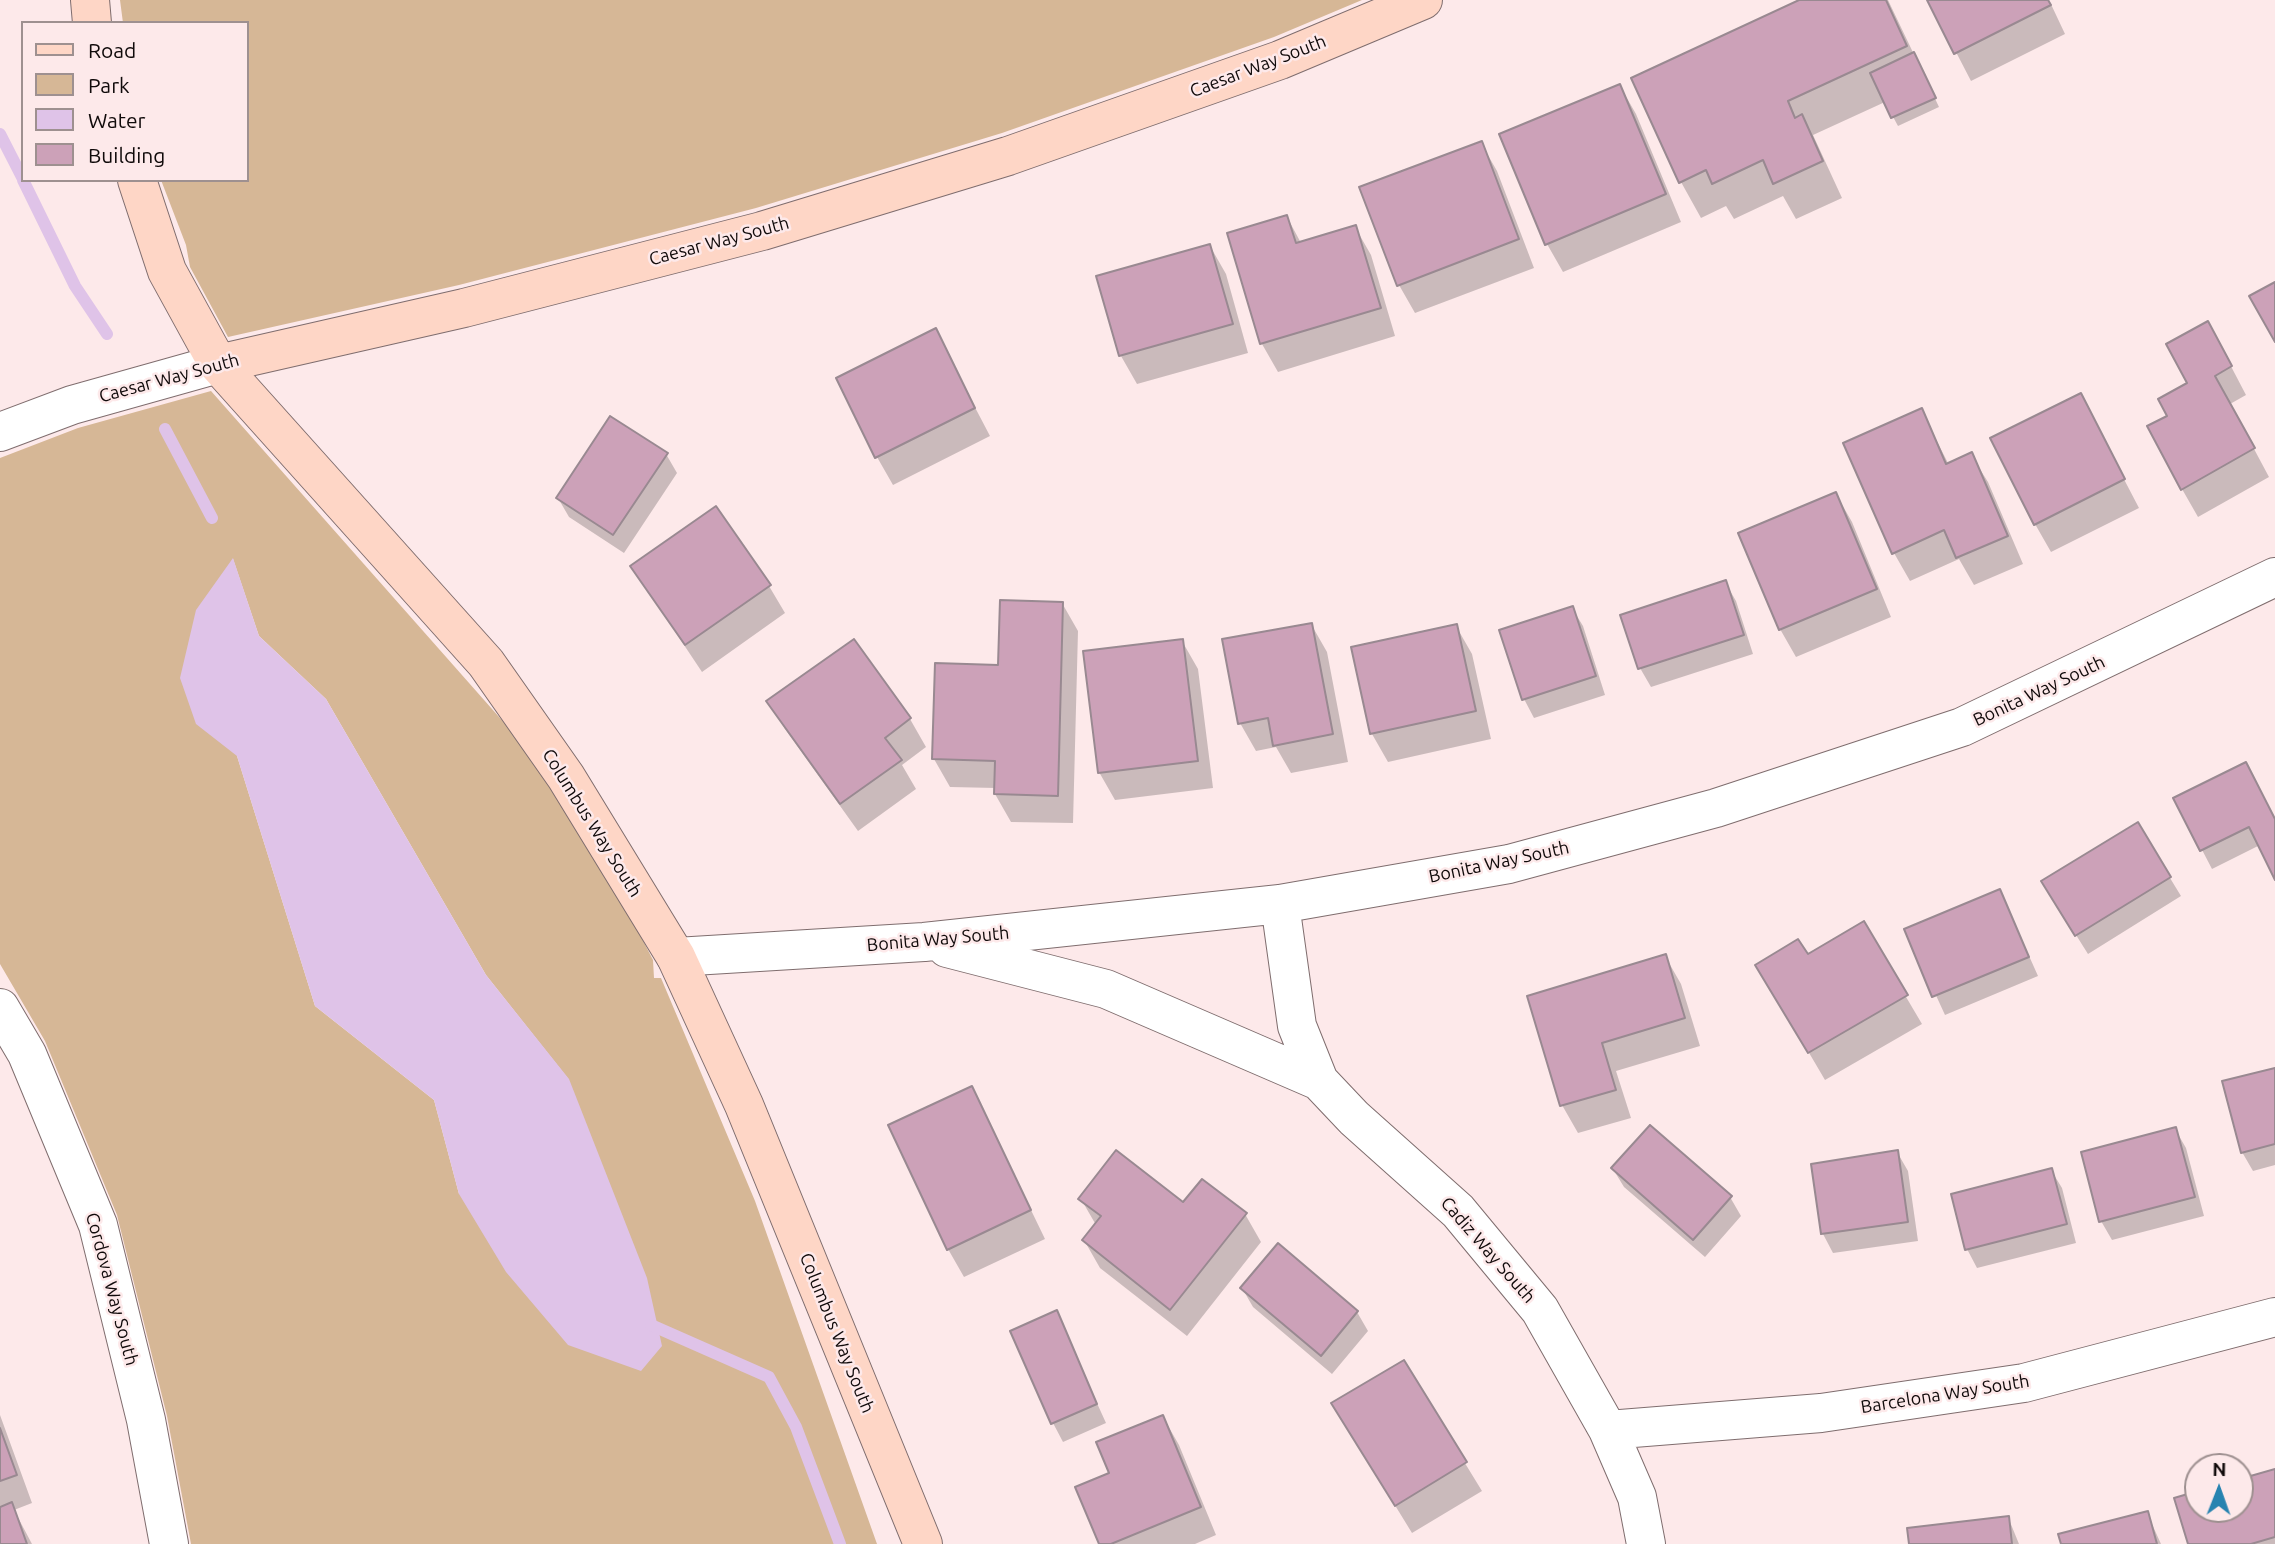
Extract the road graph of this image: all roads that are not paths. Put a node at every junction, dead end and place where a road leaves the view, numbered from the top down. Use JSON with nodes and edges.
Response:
{"nodes":[{"id":1,"x":90,"y":0,"type":"edge"},
{"id":2,"x":1423,"y":0,"type":"edge"},
{"id":3,"x":92,"y":21,"type":"edge"},
{"id":4,"x":138,"y":182,"type":"edge"},
{"id":5,"x":218,"y":364,"type":"junction"},
{"id":6,"x":0,"y":432,"type":"edge"},
{"id":7,"x":2275,"y":577,"type":"edge"},
{"id":8,"x":1280,"y":904,"type":"junction"},
{"id":9,"x":924,"y":942,"type":"junction"},
{"id":10,"x":676,"y":957,"type":"junction"},
{"id":11,"x":0,"y":1008,"type":"edge"},
{"id":12,"x":1319,"y":1082,"type":"junction"},
{"id":13,"x":2275,"y":1317,"type":"edge"},
{"id":14,"x":1608,"y":1430,"type":"junction"},
{"id":15,"x":169,"y":1544,"type":"edge"},
{"id":16,"x":923,"y":1544,"type":"edge"},
{"id":17,"x":1646,"y":1544,"type":"edge"}],
"edges":[{"from":1,"to":3,"type":"street"},
{"from":2,"to":5,"type":"street","name":"Caesar Way South"},
{"from":4,"to":5,"type":"street","name":"Columbus Way South"},
{"from":5,"to":6,"type":"street","name":"Caesar Way South"},
{"from":5,"to":10,"type":"street","name":"Columbus Way South"},
{"from":7,"to":8,"type":"street","name":"Bonita Way South"},
{"from":8,"to":9,"type":"street","name":"Bonita Way South"},
{"from":8,"to":12,"type":"street","name":"Cadiz Way South"},
{"from":9,"to":10,"type":"street","name":"Bonita Way South"},
{"from":9,"to":12,"type":"street"},
{"from":10,"to":16,"type":"street","name":"Columbus Way South"},
{"from":11,"to":15,"type":"street","name":"Cordova Way South"},
{"from":12,"to":14,"type":"street","name":"Cadiz Way South"},
{"from":13,"to":14,"type":"street","name":"Barcelona Way South"},
{"from":14,"to":17,"type":"street","name":"Cadiz Way South"}]}
